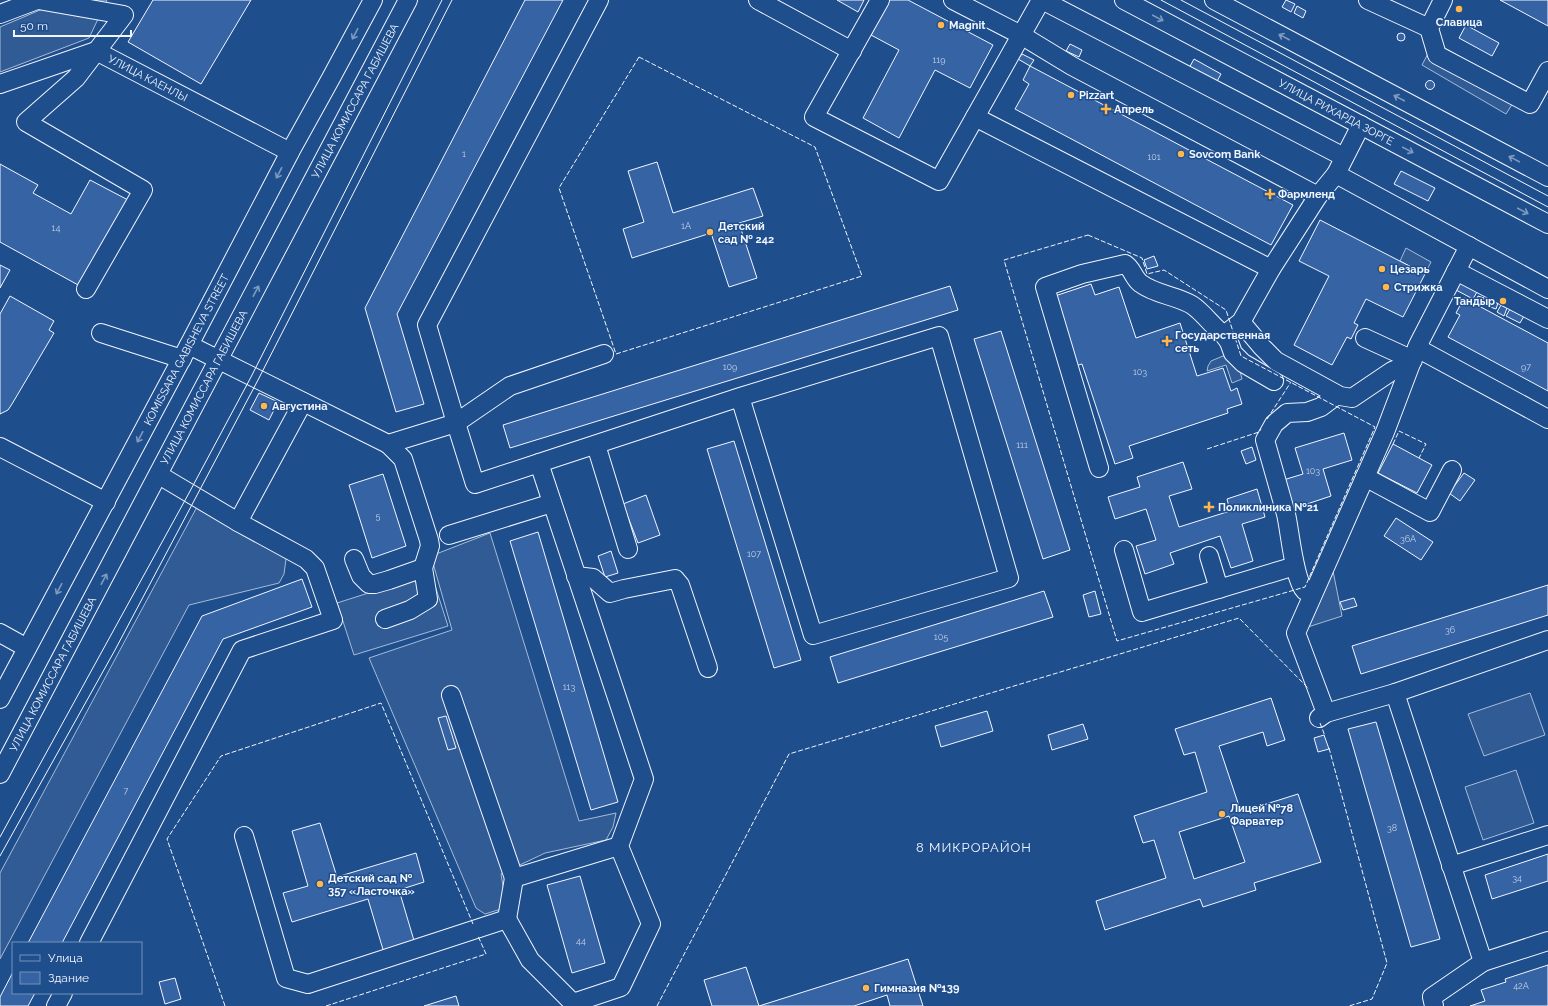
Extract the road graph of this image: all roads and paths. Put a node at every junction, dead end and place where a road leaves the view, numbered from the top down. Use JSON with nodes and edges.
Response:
{"nodes":[{"id":1,"x":38,"y":0,"type":"edge"},
{"id":2,"x":373,"y":0,"type":"edge"},
{"id":3,"x":408,"y":0,"type":"edge"},
{"id":4,"x":599,"y":0,"type":"edge"},
{"id":5,"x":758,"y":0,"type":"edge"},
{"id":6,"x":880,"y":0,"type":"edge"},
{"id":7,"x":953,"y":0,"type":"edge"},
{"id":8,"x":1042,"y":0,"type":"edge"},
{"id":9,"x":1124,"y":0,"type":"edge"},
{"id":10,"x":1214,"y":0,"type":"edge"},
{"id":11,"x":1368,"y":0,"type":"edge"},
{"id":12,"x":1444,"y":0,"type":"edge"},
{"id":13,"x":0,"y":14,"type":"edge"},
{"id":14,"x":1429,"y":28,"type":"junction"},
{"id":15,"x":1021,"y":35,"type":"junction"},
{"id":16,"x":96,"y":51,"type":"junction"},
{"id":17,"x":852,"y":51,"type":"junction"},
{"id":18,"x":1548,"y":71,"type":"edge"},
{"id":19,"x":0,"y":84,"type":"edge"},
{"id":20,"x":975,"y":117,"type":"junction"},
{"id":21,"x":1361,"y":125,"type":"junction"},
{"id":22,"x":290,"y":152,"type":"junction"},
{"id":23,"x":1344,"y":157,"type":"junction"},
{"id":24,"x":1336,"y":174,"type":"junction"},
{"id":25,"x":1548,"y":177,"type":"edge"},
{"id":26,"x":1318,"y":196,"type":"junction"},
{"id":27,"x":1548,"y":224,"type":"edge"},
{"id":28,"x":1469,"y":246,"type":"junction"},
{"id":29,"x":1271,"y":269,"type":"junction"},
{"id":30,"x":1456,"y":271,"type":"junction"},
{"id":31,"x":86,"y":289,"type":"dead end"},
{"id":32,"x":1548,"y":289,"type":"edge"},
{"id":33,"x":1548,"y":319,"type":"edge"},
{"id":34,"x":1241,"y":322,"type":"junction"},
{"id":35,"x":101,"y":333,"type":"dead end"},
{"id":36,"x":1224,"y":335,"type":"junction"},
{"id":37,"x":1365,"y":338,"type":"dead end"},
{"id":38,"x":185,"y":352,"type":"junction"},
{"id":39,"x":604,"y":354,"type":"dead end"},
{"id":40,"x":1414,"y":357,"type":"junction"},
{"id":41,"x":219,"y":361,"type":"junction"},
{"id":42,"x":1274,"y":381,"type":"dead end"},
{"id":43,"x":1337,"y":395,"type":"junction"},
{"id":44,"x":740,"y":397,"type":"junction"},
{"id":45,"x":302,"y":402,"type":"junction"},
{"id":46,"x":1548,"y":419,"type":"edge"},
{"id":47,"x":456,"y":423,"type":"junction"},
{"id":48,"x":388,"y":444,"type":"junction"},
{"id":49,"x":596,"y":445,"type":"junction"},
{"id":50,"x":0,"y":447,"type":"edge"},
{"id":51,"x":539,"y":463,"type":"junction"},
{"id":52,"x":1099,"y":468,"type":"dead end"},
{"id":53,"x":1452,"y":470,"type":"dead end"},
{"id":54,"x":159,"y":475,"type":"junction"},
{"id":55,"x":1365,"y":477,"type":"junction"},
{"id":56,"x":106,"y":502,"type":"junction"},
{"id":57,"x":552,"y":502,"type":"junction"},
{"id":58,"x":238,"y":522,"type":"junction"},
{"id":59,"x":449,"y":535,"type":"dead end"},
{"id":60,"x":628,"y":549,"type":"dead end"},
{"id":61,"x":1124,"y":550,"type":"dead end"},
{"id":62,"x":1209,"y":556,"type":"dead end"},
{"id":63,"x":354,"y":559,"type":"dead end"},
{"id":64,"x":1295,"y":566,"type":"junction"},
{"id":65,"x":423,"y":568,"type":"junction"},
{"id":66,"x":576,"y":576,"type":"junction"},
{"id":67,"x":1315,"y":588,"type":"junction"},
{"id":68,"x":1219,"y":589,"type":"junction"},
{"id":69,"x":385,"y":619,"type":"dead end"},
{"id":70,"x":0,"y":634,"type":"edge"},
{"id":71,"x":1548,"y":640,"type":"edge"},
{"id":72,"x":28,"y":648,"type":"junction"},
{"id":73,"x":708,"y":668,"type":"dead end"},
{"id":74,"x":1395,"y":693,"type":"junction"},
{"id":75,"x":451,"y":696,"type":"dead end"},
{"id":76,"x":0,"y":699,"type":"edge"},
{"id":77,"x":0,"y":774,"type":"edge"},
{"id":78,"x":1548,"y":835,"type":"edge"},
{"id":79,"x":244,"y":836,"type":"dead end"},
{"id":80,"x":619,"y":846,"type":"junction"},
{"id":81,"x":1451,"y":866,"type":"junction"},
{"id":82,"x":514,"y":878,"type":"junction"},
{"id":83,"x":507,"y":919,"type":"junction"},
{"id":84,"x":1548,"y":941,"type":"edge"},
{"id":85,"x":90,"y":942,"type":"edge"},
{"id":86,"x":1483,"y":962,"type":"junction"},
{"id":87,"x":62,"y":994,"type":"edge"},
{"id":88,"x":56,"y":1006,"type":"edge"},
{"id":89,"x":1434,"y":1006,"type":"edge"}],
"edges":[{"from":1,"to":13,"type":"street"},
{"from":1,"to":16,"type":"street"},
{"from":2,"to":22,"type":"street","name":"KOMISSARA GABISHEVA STREET","one_way":true},
{"from":41,"to":3,"type":"street","name":"УЛИЦА КОМИССАРА ГАБИШЕВА","one_way":true},
{"from":4,"to":47,"type":"street"},
{"from":5,"to":17,"type":"street"},
{"from":6,"to":17,"type":"street"},
{"from":7,"to":15,"type":"street"},
{"from":8,"to":15,"type":"street"},
{"from":8,"to":23,"type":"street"},
{"from":9,"to":21,"type":"street","name":"УЛИЦА РИХАРДА ЗОРГЕ","one_way":true},
{"from":25,"to":10,"type":"street","one_way":true},
{"from":11,"to":14,"type":"street"},
{"from":12,"to":14,"type":"street"},
{"from":14,"to":18,"type":"street"},
{"from":15,"to":20,"type":"street"},
{"from":15,"to":26,"type":"street"},
{"from":16,"to":19,"type":"street","name":"УЛИЦА КАЕНЛЫ"},
{"from":16,"to":22,"type":"street","name":"УЛИЦА КАЕНЛЫ"},
{"from":16,"to":31,"type":"street"},
{"from":17,"to":20,"type":"street"},
{"from":20,"to":29,"type":"street"},
{"from":21,"to":23,"type":"street"},
{"from":21,"to":27,"type":"street","name":"УЛИЦА РИХАРДА ЗОРГЕ","one_way":true},
{"from":22,"to":38,"type":"street","name":"KOMISSARA GABISHEVA STREET","one_way":true},
{"from":23,"to":24,"type":"street"},
{"from":24,"to":26,"type":"street"},
{"from":24,"to":28,"type":"street"},
{"from":26,"to":29,"type":"street"},
{"from":28,"to":30,"type":"street"},
{"from":28,"to":32,"type":"street"},
{"from":29,"to":34,"type":"street"},
{"from":30,"to":33,"type":"street"},
{"from":30,"to":40,"type":"street"},
{"from":34,"to":36,"type":"street"},
{"from":34,"to":43,"type":"street"},
{"from":35,"to":38,"type":"street"},
{"from":36,"to":42,"type":"street"},
{"from":36,"to":52,"type":"street"},
{"from":37,"to":40,"type":"street"},
{"from":38,"to":41,"type":"street"},
{"from":38,"to":56,"type":"street","name":"KOMISSARA GABISHEVA STREET","one_way":true},
{"from":39,"to":47,"type":"street"},
{"from":40,"to":43,"type":"street"},
{"from":40,"to":46,"type":"street"},
{"from":40,"to":55,"type":"street"},
{"from":41,"to":45,"type":"street"},
{"from":41,"to":54,"type":"street","name":"УЛИЦА КОМИССАРА ГАБИШЕВА"},
{"from":43,"to":64,"type":"street"},
{"from":44,"to":44,"type":"street"},
{"from":44,"to":49,"type":"street"},
{"from":45,"to":48,"type":"street"},
{"from":45,"to":58,"type":"street"},
{"from":47,"to":48,"type":"street"},
{"from":47,"to":51,"type":"street"},
{"from":48,"to":65,"type":"street"},
{"from":49,"to":51,"type":"street"},
{"from":49,"to":60,"type":"street"},
{"from":50,"to":56,"type":"street"},
{"from":51,"to":57,"type":"street"},
{"from":53,"to":55,"type":"street"},
{"from":54,"to":58,"type":"street"},
{"from":77,"to":54,"type":"street","name":"УЛИЦА КОМИССАРА ГАБИШЕВА","one_way":true},
{"from":55,"to":67,"type":"street"},
{"from":56,"to":72,"type":"street","name":"KOMISSARA GABISHEVA STREET","one_way":true},
{"from":57,"to":59,"type":"street"},
{"from":57,"to":66,"type":"street"},
{"from":58,"to":85,"type":"street"},
{"from":61,"to":68,"type":"street"},
{"from":62,"to":68,"type":"street"},
{"from":63,"to":65,"type":"street"},
{"from":64,"to":67,"type":"street"},
{"from":64,"to":68,"type":"street"},
{"from":65,"to":69,"type":"street"},
{"from":66,"to":73,"type":"street"},
{"from":66,"to":80,"type":"street"},
{"from":67,"to":74,"type":"street"},
{"from":70,"to":72,"type":"street"},
{"from":71,"to":74,"type":"street"},
{"from":72,"to":76,"type":"street","name":"KOMISSARA GABISHEVA STREET"},
{"from":74,"to":81,"type":"street"},
{"from":75,"to":82,"type":"street"},
{"from":78,"to":81,"type":"street"},
{"from":79,"to":83,"type":"street"},
{"from":80,"to":82,"type":"street"},
{"from":80,"to":83,"type":"street"},
{"from":81,"to":86,"type":"street"},
{"from":82,"to":83,"type":"street"},
{"from":84,"to":86,"type":"street"},
{"from":86,"to":89,"type":"street"},
{"from":87,"to":88,"type":"street"}]}
